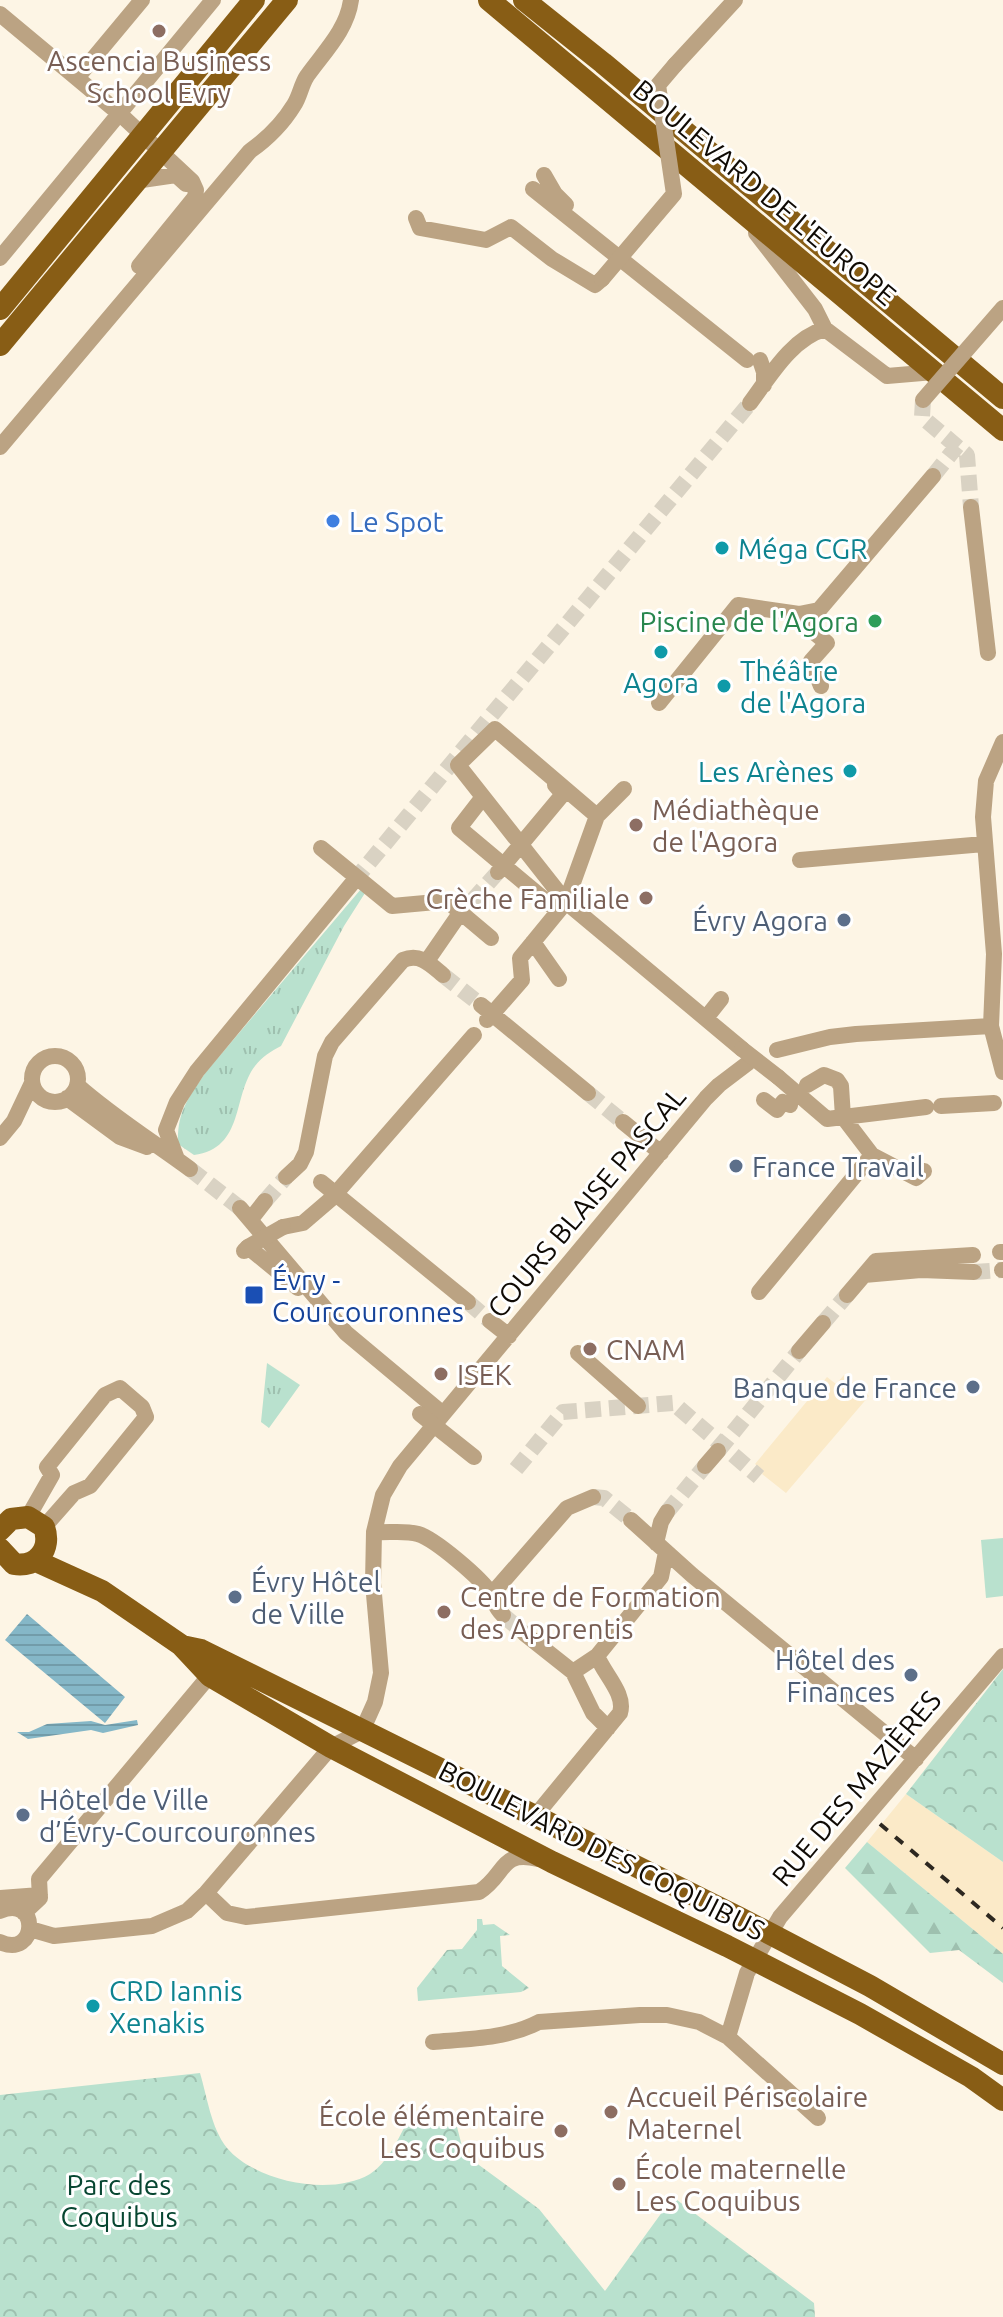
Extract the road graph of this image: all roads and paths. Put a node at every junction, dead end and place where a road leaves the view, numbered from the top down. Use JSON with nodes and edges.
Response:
{"nodes":[{"id":1,"x":142,"y":0,"type":"edge"},
{"id":2,"x":213,"y":0,"type":"edge"},
{"id":3,"x":254,"y":0,"type":"edge"},
{"id":4,"x":287,"y":0,"type":"edge"},
{"id":5,"x":351,"y":0,"type":"edge"},
{"id":6,"x":489,"y":0,"type":"edge"},
{"id":7,"x":524,"y":0,"type":"edge"},
{"id":8,"x":735,"y":0,"type":"edge"},
{"id":9,"x":0,"y":14,"type":"edge"},
{"id":10,"x":77,"y":78,"type":"junction"},
{"id":11,"x":120,"y":114,"type":"junction"},
{"id":12,"x":143,"y":134,"type":"junction"},
{"id":13,"x":161,"y":151,"type":"junction"},
{"id":14,"x":544,"y":175,"type":"dead end"},
{"id":15,"x":135,"y":181,"type":"junction"},
{"id":16,"x":533,"y":189,"type":"dead end"},
{"id":17,"x":732,"y":204,"type":"junction"},
{"id":18,"x":416,"y":218,"type":"dead end"},
{"id":19,"x":587,"y":231,"type":"junction"},
{"id":20,"x":832,"y":255,"type":"junction"},
{"id":21,"x":0,"y":258,"type":"edge"},
{"id":22,"x":139,"y":266,"type":"junction"},
{"id":23,"x":816,"y":273,"type":"junction"},
{"id":24,"x":138,"y":284,"type":"junction"},
{"id":25,"x":800,"y":290,"type":"junction"},
{"id":26,"x":1003,"y":308,"type":"edge"},
{"id":27,"x":0,"y":309,"type":"edge"},
{"id":28,"x":825,"y":329,"type":"junction"},
{"id":29,"x":0,"y":345,"type":"edge"},
{"id":30,"x":934,"y":372,"type":"junction"},
{"id":31,"x":764,"y":385,"type":"junction"},
{"id":32,"x":1003,"y":398,"type":"edge"},
{"id":33,"x":923,"y":400,"type":"dead end"},
{"id":34,"x":750,"y":403,"type":"tunnel mouth"},
{"id":35,"x":1003,"y":430,"type":"edge"},
{"id":36,"x":0,"y":447,"type":"edge"},
{"id":37,"x":933,"y":476,"type":"tunnel mouth"},
{"id":38,"x":971,"y":507,"type":"tunnel mouth"},
{"id":39,"x":799,"y":614,"type":"junction"},
{"id":40,"x":988,"y":653,"type":"dead end"},
{"id":41,"x":821,"y":686,"type":"dead end"},
{"id":42,"x":659,"y":703,"type":"dead end"},
{"id":43,"x":1003,"y":742,"type":"edge"},
{"id":44,"x":548,"y":779,"type":"dead end"},
{"id":45,"x":624,"y":789,"type":"dead end"},
{"id":46,"x":483,"y":797,"type":"junction"},
{"id":47,"x":597,"y":816,"type":"junction"},
{"id":48,"x":984,"y":844,"type":"junction"},
{"id":49,"x":521,"y":845,"type":"junction"},
{"id":50,"x":321,"y":848,"type":"dead end"},
{"id":51,"x":800,"y":860,"type":"dead end"},
{"id":52,"x":500,"y":869,"type":"junction"},
{"id":53,"x":354,"y":881,"type":"tunnel mouth"},
{"id":54,"x":562,"y":906,"type":"junction"},
{"id":55,"x":456,"y":919,"type":"tunnel mouth"},
{"id":56,"x":491,"y":938,"type":"dead end"},
{"id":57,"x":533,"y":942,"type":"junction"},
{"id":58,"x":427,"y":961,"type":"junction"},
{"id":59,"x":443,"y":975,"type":"tunnel mouth"},
{"id":60,"x":559,"y":979,"type":"dead end"},
{"id":61,"x":721,"y":999,"type":"dead end"},
{"id":62,"x":706,"y":1018,"type":"junction"},
{"id":63,"x":991,"y":1026,"type":"junction"},
{"id":64,"x":474,"y":1035,"type":"dead end"},
{"id":65,"x":777,"y":1050,"type":"dead end"},
{"id":66,"x":742,"y":1055,"type":"junction"},
{"id":67,"x":1003,"y":1072,"type":"edge"},
{"id":68,"x":32,"y":1083,"type":"junction"},
{"id":69,"x":807,"y":1085,"type":"dead end"},
{"id":70,"x":588,"y":1093,"type":"tunnel mouth"},
{"id":71,"x":65,"y":1095,"type":"junction"},
{"id":72,"x":764,"y":1100,"type":"dead end"},
{"id":73,"x":177,"y":1102,"type":"junction"},
{"id":74,"x":994,"y":1103,"type":"dead end"},
{"id":75,"x":790,"y":1105,"type":"dead end"},
{"id":76,"x":843,"y":1117,"type":"junction"},
{"id":77,"x":14,"y":1121,"type":"junction"},
{"id":78,"x":623,"y":1122,"type":"tunnel mouth"},
{"id":79,"x":0,"y":1138,"type":"edge"},
{"id":80,"x":139,"y":1140,"type":"junction"},
{"id":81,"x":661,"y":1153,"type":"junction"},
{"id":82,"x":872,"y":1155,"type":"junction"},
{"id":83,"x":924,"y":1171,"type":"dead end"},
{"id":84,"x":311,"y":1173,"type":"junction"},
{"id":85,"x":286,"y":1177,"type":"tunnel mouth"},
{"id":86,"x":265,"y":1201,"type":"tunnel mouth"},
{"id":87,"x":973,"y":1255,"type":"tunnel mouth"},
{"id":88,"x":974,"y":1272,"type":"tunnel mouth"},
{"id":89,"x":864,"y":1275,"type":"junction"},
{"id":90,"x":759,"y":1292,"type":"dead end"},
{"id":91,"x":847,"y":1295,"type":"tunnel mouth"},
{"id":92,"x":468,"y":1302,"type":"tunnel mouth"},
{"id":93,"x":490,"y":1321,"type":"tunnel mouth"},
{"id":94,"x":823,"y":1323,"type":"tunnel mouth"},
{"id":95,"x":336,"y":1330,"type":"dead end"},
{"id":96,"x":509,"y":1336,"type":"junction"},
{"id":97,"x":799,"y":1351,"type":"tunnel mouth"},
{"id":98,"x":578,"y":1353,"type":"dead end"},
{"id":99,"x":638,"y":1406,"type":"dead end"},
{"id":100,"x":420,"y":1414,"type":"dead end"},
{"id":101,"x":443,"y":1414,"type":"junction"},
{"id":102,"x":718,"y":1451,"type":"tunnel mouth"},
{"id":103,"x":474,"y":1457,"type":"dead end"},
{"id":104,"x":705,"y":1466,"type":"tunnel mouth"},
{"id":105,"x":52,"y":1475,"type":"junction"},
{"id":106,"x":74,"y":1493,"type":"junction"},
{"id":107,"x":593,"y":1497,"type":"dead end"},
{"id":108,"x":667,"y":1512,"type":"tunnel mouth"},
{"id":109,"x":631,"y":1520,"type":"tunnel mouth"},
{"id":110,"x":40,"y":1528,"type":"junction"},
{"id":111,"x":0,"y":1530,"type":"edge"},
{"id":112,"x":374,"y":1532,"type":"junction"},
{"id":113,"x":661,"y":1548,"type":"junction"},
{"id":114,"x":0,"y":1549,"type":"edge"},
{"id":115,"x":36,"y":1561,"type":"junction"},
{"id":116,"x":692,"y":1575,"type":"junction"},
{"id":117,"x":661,"y":1577,"type":"junction"},
{"id":118,"x":102,"y":1591,"type":"junction"},
{"id":119,"x":491,"y":1595,"type":"junction"},
{"id":120,"x":503,"y":1615,"type":"tunnel mouth"},
{"id":121,"x":525,"y":1634,"type":"tunnel mouth"},
{"id":122,"x":181,"y":1645,"type":"junction"},
{"id":123,"x":597,"y":1656,"type":"junction"},
{"id":124,"x":1003,"y":1656,"type":"edge"},
{"id":125,"x":573,"y":1672,"type":"junction"},
{"id":126,"x":205,"y":1681,"type":"dead end"},
{"id":127,"x":608,"y":1728,"type":"junction"},
{"id":128,"x":362,"y":1731,"type":"junction"},
{"id":129,"x":331,"y":1747,"type":"junction"},
{"id":130,"x":916,"y":1759,"type":"junction"},
{"id":131,"x":536,"y":1815,"type":"junction"},
{"id":132,"x":552,"y":1862,"type":"junction"},
{"id":133,"x":206,"y":1893,"type":"junction"},
{"id":134,"x":40,"y":1895,"type":"junction"},
{"id":135,"x":0,"y":1898,"type":"edge"},
{"id":136,"x":0,"y":1911,"type":"edge"},
{"id":137,"x":27,"y":1921,"type":"junction"},
{"id":138,"x":768,"y":1933,"type":"junction"},
{"id":139,"x":0,"y":1942,"type":"edge"},
{"id":140,"x":754,"y":1959,"type":"junction"},
{"id":141,"x":728,"y":2037,"type":"junction"},
{"id":142,"x":433,"y":2042,"type":"dead end"},
{"id":143,"x":1003,"y":2064,"type":"edge"},
{"id":144,"x":1003,"y":2100,"type":"edge"},
{"id":145,"x":818,"y":2118,"type":"dead end"}],
"edges":[{"from":1,"to":10,"type":"street"},
{"from":2,"to":11,"type":"street"},
{"from":3,"to":12,"type":"main road"},
{"from":4,"to":13,"type":"main road"},
{"from":5,"to":24,"type":"street"},
{"from":6,"to":17,"type":"main road","name":"BOULEVARD DE L'EUROPE"},
{"from":7,"to":20,"type":"main road","name":"BOULEVARD DE L'EUROPE"},
{"from":8,"to":18,"type":"street","bridge":true},
{"from":9,"to":10,"type":"street"},
{"from":10,"to":11,"type":"street"},
{"from":11,"to":12,"type":"street"},
{"from":11,"to":21,"type":"street"},
{"from":12,"to":13,"type":"street"},
{"from":12,"to":27,"type":"main road"},
{"from":13,"to":15,"type":"main road"},
{"from":13,"to":22,"type":"street"},
{"from":14,"to":19,"type":"street"},
{"from":15,"to":22,"type":"street"},
{"from":15,"to":29,"type":"main road"},
{"from":16,"to":19,"type":"street"},
{"from":17,"to":23,"type":"main road","name":"BOULEVARD DE L'EUROPE"},
{"from":17,"to":25,"type":"street"},
{"from":19,"to":31,"type":"street"},
{"from":20,"to":23,"type":"street"},
{"from":20,"to":32,"type":"main road","name":"BOULEVARD DE L'EUROPE"},
{"from":22,"to":24,"type":"street"},
{"from":23,"to":25,"type":"street"},
{"from":23,"to":30,"type":"main road","name":"BOULEVARD DE L'EUROPE"},
{"from":24,"to":36,"type":"street"},
{"from":25,"to":28,"type":"street"},
{"from":26,"to":33,"type":"street","bridge":true},
{"from":28,"to":30,"type":"street"},
{"from":28,"to":31,"type":"street"},
{"from":30,"to":35,"type":"main road","name":"BOULEVARD DE L'EUROPE"},
{"from":31,"to":34,"type":"street"},
{"from":37,"to":39,"type":"street"},
{"from":38,"to":40,"type":"street"},
{"from":39,"to":41,"type":"street"},
{"from":39,"to":42,"type":"street"},
{"from":43,"to":48,"type":"street"},
{"from":44,"to":49,"type":"street"},
{"from":45,"to":47,"type":"street"},
{"from":46,"to":47,"type":"street"},
{"from":46,"to":49,"type":"street"},
{"from":46,"to":52,"type":"street"},
{"from":47,"to":54,"type":"street"},
{"from":48,"to":51,"type":"street"},
{"from":48,"to":63,"type":"street"},
{"from":49,"to":52,"type":"street"},
{"from":49,"to":54,"type":"street"},
{"from":50,"to":56,"type":"street"},
{"from":52,"to":54,"type":"street"},
{"from":53,"to":73,"type":"street"},
{"from":54,"to":57,"type":"street"},
{"from":54,"to":62,"type":"street"},
{"from":55,"to":58,"type":"street"},
{"from":57,"to":60,"type":"street"},
{"from":57,"to":70,"type":"street"},
{"from":58,"to":59,"type":"street"},
{"from":58,"to":84,"type":"street"},
{"from":61,"to":62,"type":"street"},
{"from":62,"to":66,"type":"street"},
{"from":63,"to":65,"type":"street"},
{"from":63,"to":67,"type":"street"},
{"from":64,"to":95,"type":"street","bridge":true},
{"from":66,"to":76,"type":"street","bridge":true},
{"from":66,"to":81,"type":"street","name":"COURS BLAISE PASCAL"},
{"from":68,"to":71,"type":"street"},
{"from":68,"to":71,"type":"street"},
{"from":68,"to":77,"type":"street"},
{"from":69,"to":76,"type":"street"},
{"from":71,"to":77,"type":"street"},
{"from":71,"to":80,"type":"street"},
{"from":72,"to":75,"type":"street"},
{"from":73,"to":80,"type":"street"},
{"from":73,"to":80,"type":"street"},
{"from":74,"to":76,"type":"street"},
{"from":76,"to":82,"type":"street"},
{"from":77,"to":79,"type":"street"},
{"from":78,"to":81,"type":"street"},
{"from":81,"to":96,"type":"street","name":"COURS BLAISE PASCAL"},
{"from":82,"to":83,"type":"street"},
{"from":82,"to":90,"type":"street"},
{"from":84,"to":85,"type":"street"},
{"from":84,"to":92,"type":"street"},
{"from":86,"to":101,"type":"street"},
{"from":87,"to":89,"type":"street"},
{"from":88,"to":89,"type":"street"},
{"from":89,"to":91,"type":"street"},
{"from":93,"to":96,"type":"street"},
{"from":94,"to":97,"type":"street"},
{"from":96,"to":101,"type":"street","name":"COURS BLAISE PASCAL"},
{"from":98,"to":99,"type":"street"},
{"from":100,"to":103,"type":"street","bridge":true},
{"from":101,"to":112,"type":"street","name":"COURS BLAISE PASCAL"},
{"from":102,"to":104,"type":"street"},
{"from":105,"to":106,"type":"street"},
{"from":105,"to":106,"type":"street"},
{"from":105,"to":110,"type":"street"},
{"from":106,"to":110,"type":"street"},
{"from":107,"to":119,"type":"street"},
{"from":108,"to":113,"type":"street"},
{"from":109,"to":113,"type":"street"},
{"from":110,"to":111,"type":"main road"},
{"from":110,"to":115,"type":"main road"},
{"from":110,"to":118,"type":"main road","name":"BOULEVARD DES COQUIBUS"},
{"from":112,"to":119,"type":"street"},
{"from":112,"to":128,"type":"street","name":"COURS BLAISE PASCAL"},
{"from":113,"to":116,"type":"street"},
{"from":113,"to":117,"type":"street"},
{"from":114,"to":115,"type":"main road","name":"BOULEVARD DES COQUIBUS"},
{"from":115,"to":118,"type":"main road","name":"BOULEVARD DES COQUIBUS"},
{"from":116,"to":117,"type":"street"},
{"from":116,"to":130,"type":"street"},
{"from":117,"to":123,"type":"street"},
{"from":118,"to":122,"type":"main road","name":"BOULEVARD DES COQUIBUS"},
{"from":119,"to":120,"type":"street"},
{"from":121,"to":125,"type":"street"},
{"from":122,"to":128,"type":"main road","name":"BOULEVARD DES COQUIBUS"},
{"from":122,"to":129,"type":"main road","name":"BOULEVARD DES COQUIBUS"},
{"from":123,"to":125,"type":"street"},
{"from":123,"to":127,"type":"street"},
{"from":124,"to":130,"type":"street","name":"RUE DES MAZIÈRES"},
{"from":125,"to":127,"type":"street"},
{"from":126,"to":134,"type":"street"},
{"from":127,"to":131,"type":"street"},
{"from":128,"to":129,"type":"street"},
{"from":128,"to":131,"type":"main road","name":"BOULEVARD DES COQUIBUS"},
{"from":129,"to":132,"type":"main road","name":"BOULEVARD DES COQUIBUS"},
{"from":129,"to":133,"type":"street"},
{"from":130,"to":138,"type":"street","name":"RUE DES MAZIÈRES"},
{"from":131,"to":138,"type":"main road","name":"BOULEVARD DES COQUIBUS"},
{"from":132,"to":133,"type":"street"},
{"from":132,"to":140,"type":"main road","name":"BOULEVARD DES COQUIBUS"},
{"from":133,"to":137,"type":"street"},
{"from":134,"to":135,"type":"street"},
{"from":134,"to":137,"type":"street"},
{"from":136,"to":137,"type":"street"},
{"from":137,"to":139,"type":"street"},
{"from":138,"to":140,"type":"street","name":"RUE DES MAZIÈRES"},
{"from":138,"to":143,"type":"main road","name":"BOULEVARD DES COQUIBUS"},
{"from":140,"to":141,"type":"street","name":"RUE DES MAZIÈRES"},
{"from":140,"to":144,"type":"main road","name":"BOULEVARD DES COQUIBUS"},
{"from":141,"to":142,"type":"street"},
{"from":141,"to":145,"type":"street"}]}
